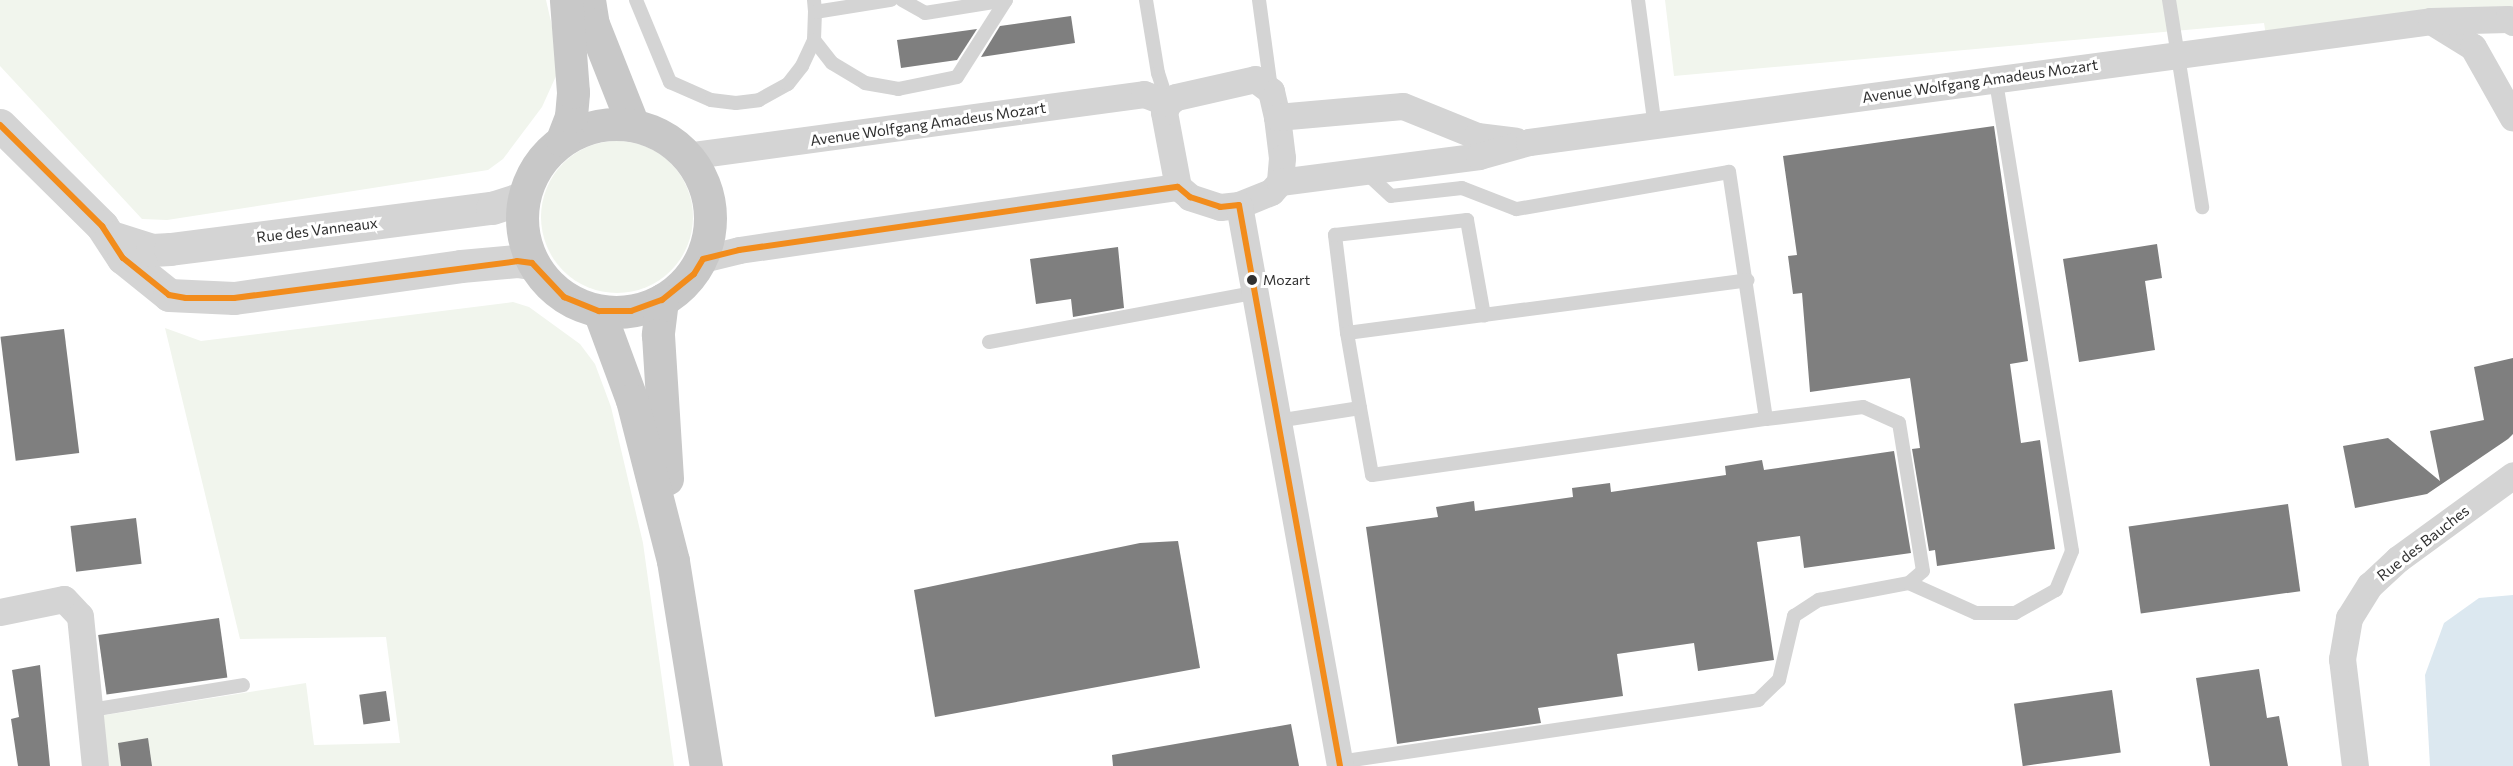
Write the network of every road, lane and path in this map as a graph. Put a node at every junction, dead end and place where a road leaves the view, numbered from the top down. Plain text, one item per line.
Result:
1 (566, 0) edge
2 (589, 0) edge
3 (636, 0) edge
4 (891, 0) edge
5 (902, 0) edge
6 (1006, 0) edge
7 (1146, 0) edge
8 (1259, 0) edge
9 (1638, 0) edge
10 (2169, 0) edge
11 (815, 6) edge
12 (2431, 21) junction
13 (2513, 22) edge
14 (814, 40) junction
15 (2177, 54) junction
16 (1995, 78) junction
17 (1271, 91) junction
18 (1168, 103) junction
19 (1277, 117) junction
20 (2513, 118) edge
21 (0, 124) edge
22 (633, 125) junction
23 (1655, 128) junction
24 (562, 140) junction
25 (1529, 142) junction
26 (686, 156) junction
27 (1365, 172) junction
28 (1280, 182) junction
29 (1178, 187) junction
30 (523, 198) junction
31 (1239, 206) junction
32 (2202, 207) dead end
33 (111, 237) junction
34 (703, 259) junction
35 (532, 263) junction
36 (1748, 280) junction
37 (1254, 293) junction
38 (662, 300) junction
39 (599, 311) junction
40 (1484, 315) junction
41 (1347, 333) junction
42 (989, 342) dead end
43 (1360, 408) junction
44 (1767, 419) junction
45 (1278, 421) junction
46 (2513, 475) edge
47 (673, 561) junction
48 (1909, 583) junction
49 (0, 612) edge
50 (243, 685) dead end
51 (91, 710) junction
52 (1339, 764) edge
53 (95, 766) edge
54 (706, 766) edge
55 (2355, 766) edge

1 - 24 main road
2 - 22 main road
3 - 14 lane
4 - 11 lane
5 - 6 lane
6 - 14 lane
7 - 18 lane
8 - 17 lane
9 - 23 lane
10 - 15 lane
11 - 14 lane
12 - 13 street
12 - 15 street, Avenue Wolfgang Amadeus Mozart
12 - 20 street
15 - 16 street, Avenue Wolfgang Amadeus Mozart
15 - 32 lane
16 - 23 street, Avenue Wolfgang Amadeus Mozart
16 - 48 lane
17 - 18 street
17 - 19 street
18 - 26 street, Avenue Wolfgang Amadeus Mozart
18 - 29 street
19 - 25 street, Avenue Wolfgang Amadeus Mozart
19 - 28 street
21 - 33 street, Rue des Vanneaux
22 - 24 main road
22 - 26 main road
23 - 25 street, Avenue Wolfgang Amadeus Mozart
24 - 30 main road
25 - 27 street, Avenue Wolfgang Amadeus Mozart
26 - 34 main road
27 - 28 street, Avenue Wolfgang Amadeus Mozart
27 - 36 lane
28 - 31 street
29 - 31 street
29 - 34 street
30 - 33 street, Rue des Vanneaux
30 - 35 main road
31 - 37 street
33 - 35 street, Rue des Vanneaux
34 - 38 main road
35 - 39 main road
36 - 40 lane
36 - 44 lane
37 - 42 lane
37 - 45 street
38 - 39 main road
38 - 47 main road
39 - 47 main road
40 - 41 lane
40 - 41 lane
41 - 43 lane
43 - 44 lane
43 - 45 lane
44 - 48 lane
45 - 52 street
46 - 55 street, Rue des Bauches
47 - 54 main road
48 - 52 lane
49 - 51 street
50 - 51 lane
51 - 53 street

